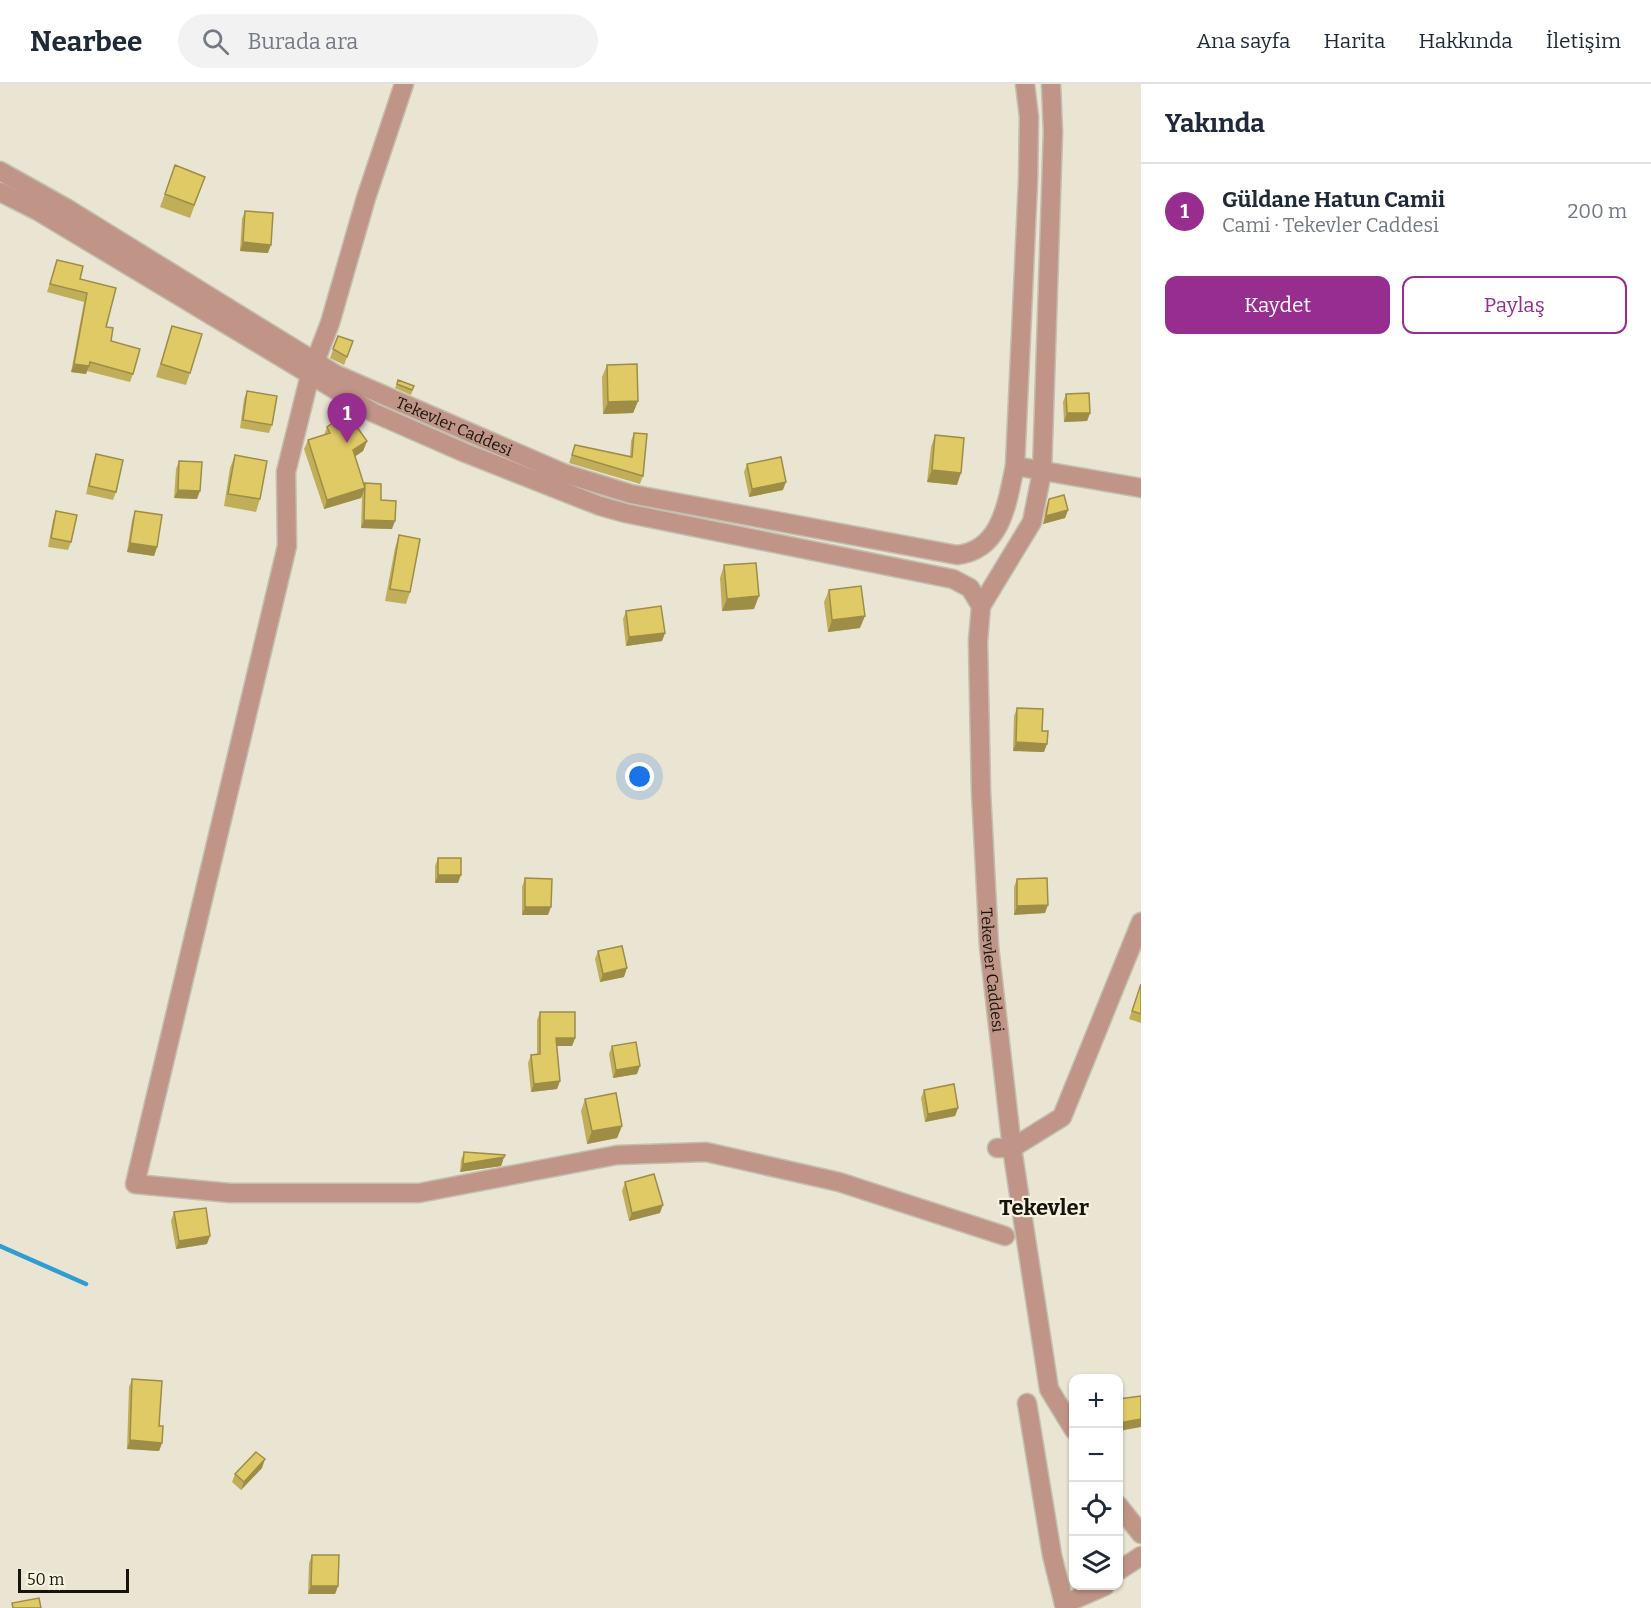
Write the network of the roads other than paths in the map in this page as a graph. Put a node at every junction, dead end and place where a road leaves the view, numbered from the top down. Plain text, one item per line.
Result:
1 (404, 84) edge
2 (1025, 84) edge
3 (1051, 84) edge
4 (0, 171) edge
5 (0, 192) edge
6 (312, 368) junction
7 (1015, 466) junction
8 (1042, 472) junction
9 (1141, 488) edge
10 (981, 606) junction
11 (1141, 922) edge
12 (1004, 1148) junction
13 (1005, 1236) dead end
14 (1027, 1404) dead end
15 (1073, 1428) edge
16 (1123, 1510) edge
17 (1141, 1534) edge
18 (1141, 1556) edge
19 (1123, 1568) edge
20 (1097, 1590) edge
21 (1064, 1606) edge

1 - 6 street
2 - 7 street
3 - 8 street, Tekevler Caddesi
4 - 6 street, Tekevler Caddesi
5 - 6 street
6 - 7 street, Tekevler Caddesi
6 - 10 street
6 - 13 street
7 - 8 street
8 - 9 street
8 - 10 street, Tekevler Caddesi
10 - 12 street, Tekevler Caddesi
11 - 12 street
12 - 15 street, Tekevler Caddesi
14 - 21 street
16 - 17 street
18 - 19 street
20 - 21 street

